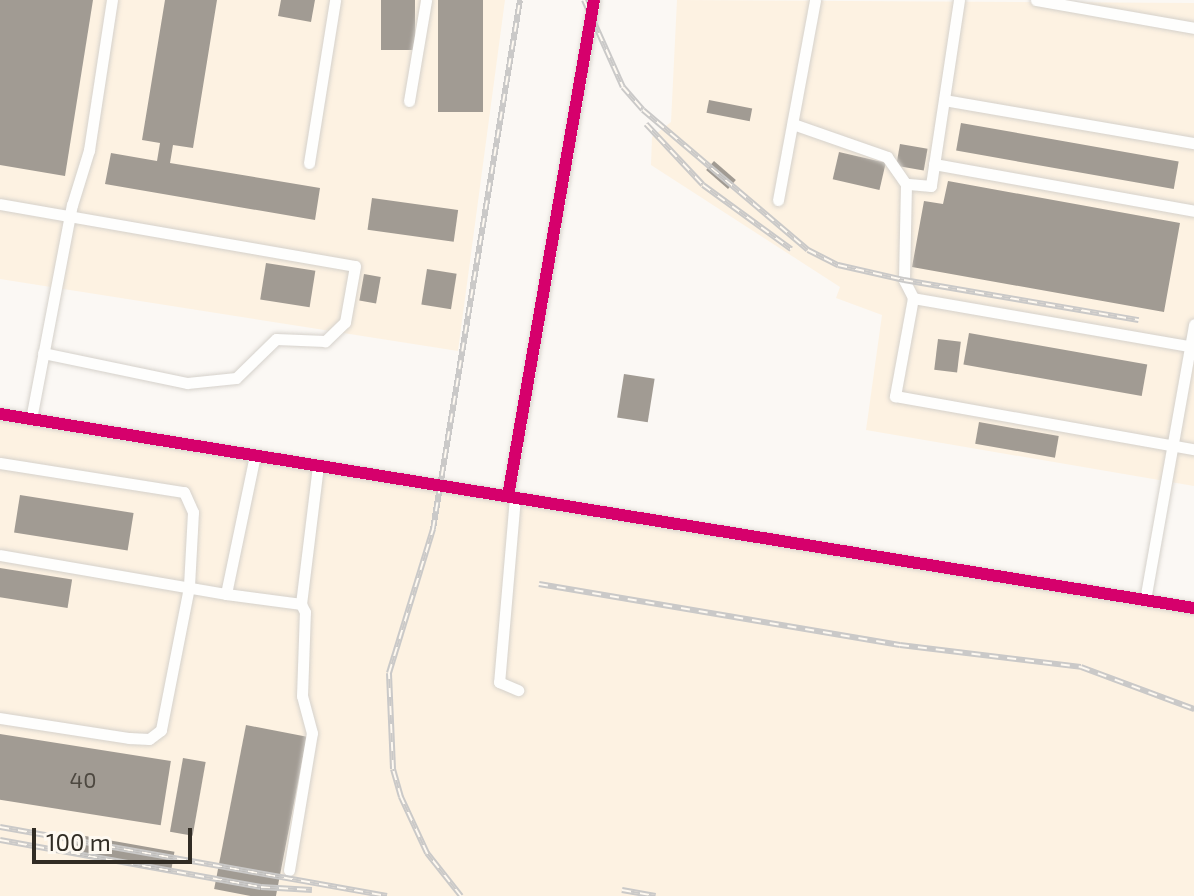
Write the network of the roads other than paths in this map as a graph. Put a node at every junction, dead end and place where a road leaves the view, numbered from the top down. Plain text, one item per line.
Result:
1 (112, 0) edge
2 (335, 0) edge
3 (426, 0) edge
4 (594, 0) edge
5 (815, 0) edge
6 (959, 0) edge
7 (1036, 0) edge
8 (1194, 28) edge
9 (944, 100) junction
10 (409, 101) dead end
11 (793, 124) junction
12 (1194, 143) edge
13 (309, 163) dead end
14 (934, 164) junction
15 (906, 184) junction
16 (778, 200) dead end
17 (0, 204) edge
18 (1194, 211) edge
19 (69, 216) junction
20 (913, 298) junction
21 (1194, 324) edge
22 (1192, 347) edge
23 (43, 353) junction
24 (0, 414) edge
25 (31, 419) junction
26 (1172, 445) junction
27 (1194, 449) edge
28 (255, 455) junction
29 (0, 463) edge
30 (318, 465) junction
31 (512, 496) junction
32 (0, 555) edge
33 (189, 587) junction
34 (226, 594) junction
35 (1145, 600) junction
36 (301, 604) junction
37 (1194, 608) edge
38 (518, 690) dead end
39 (0, 718) edge
40 (289, 870) dead end

1 - 19 street
2 - 13 street
3 - 10 street
4 - 31 street
5 - 11 street
6 - 9 street
7 - 8 street
9 - 12 street
9 - 14 street
11 - 15 street
11 - 16 street
14 - 15 street
14 - 18 street
15 - 20 street
17 - 19 street
19 - 23 street
19 - 23 street
20 - 22 street
20 - 26 street
21 - 22 street
22 - 26 street
23 - 25 street
24 - 25 street
25 - 28 street
26 - 27 street
26 - 35 street
28 - 30 street
28 - 34 street
29 - 33 street
30 - 31 street
30 - 36 street
31 - 35 street
31 - 38 street
32 - 33 street
33 - 34 street
33 - 39 street
34 - 36 street
35 - 37 street
36 - 40 street

